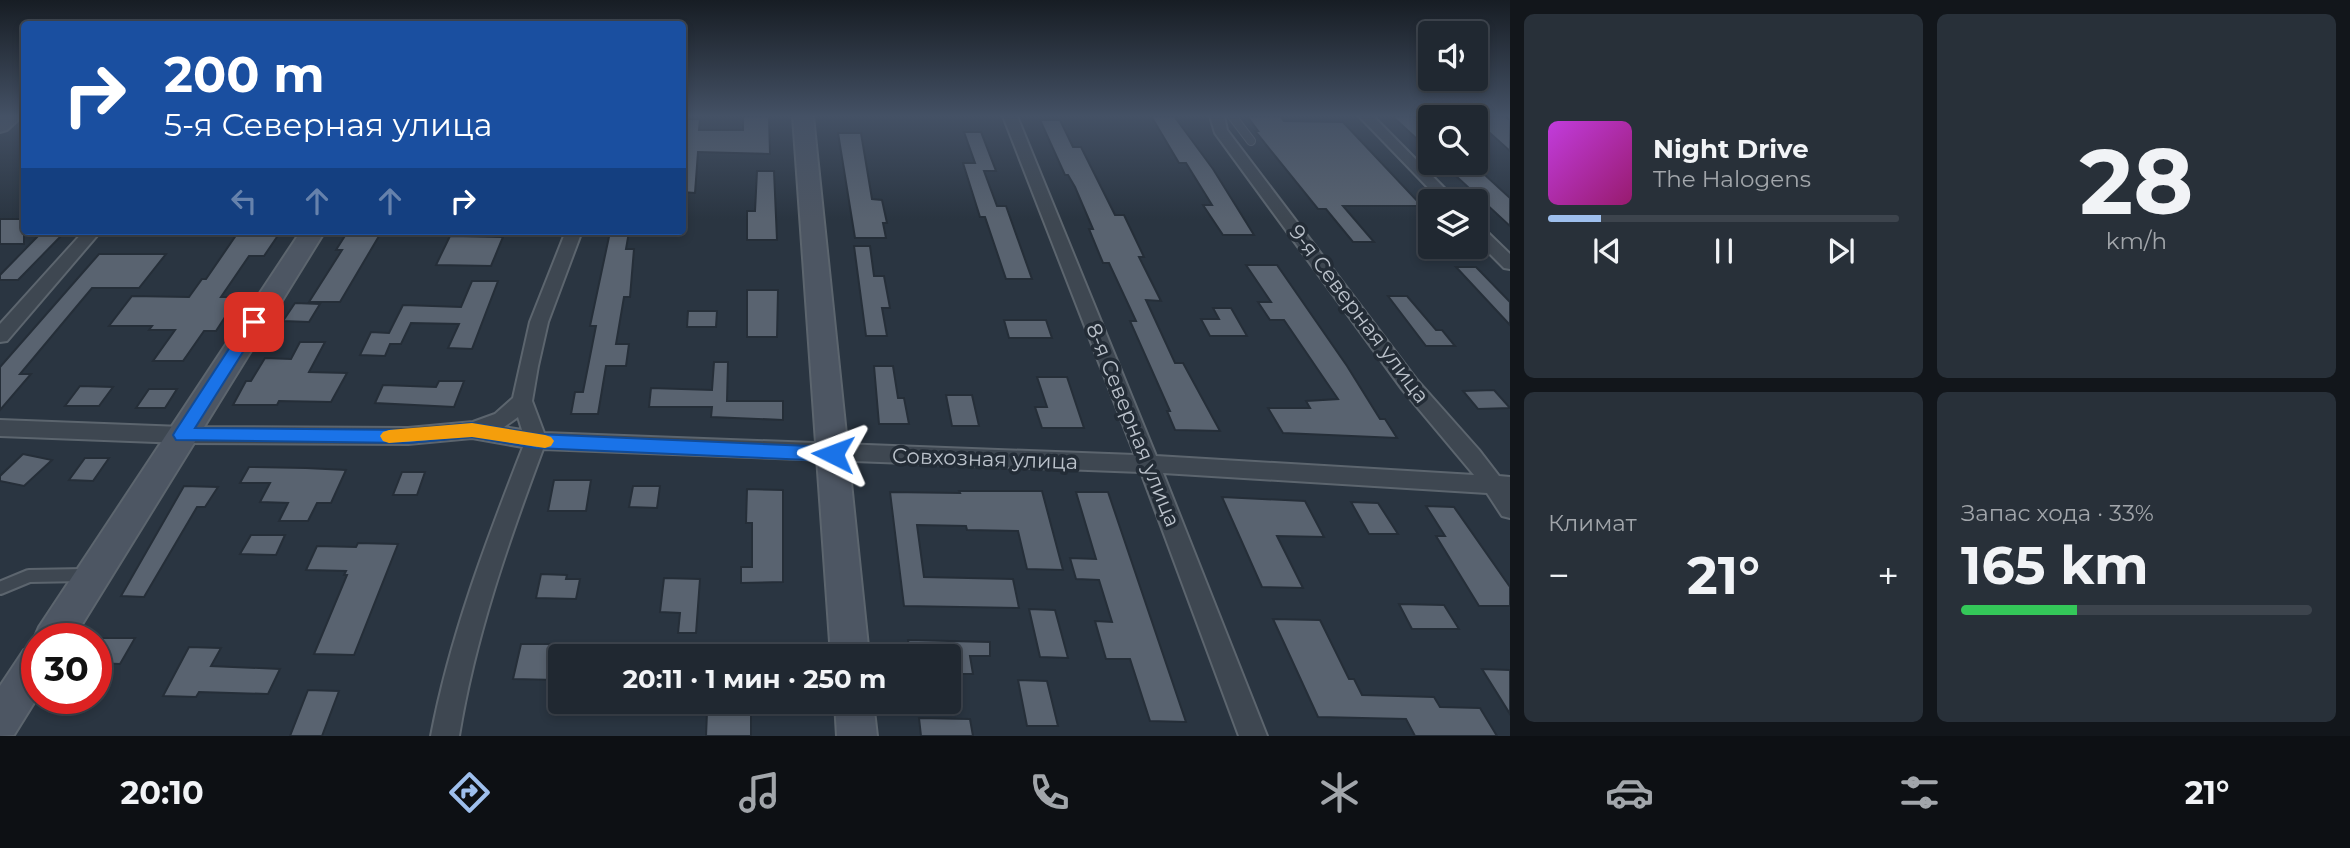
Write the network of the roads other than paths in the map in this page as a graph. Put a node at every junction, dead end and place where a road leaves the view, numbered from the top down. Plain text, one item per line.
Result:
1 (806, 150) edge
2 (1024, 150) edge
3 (1235, 150) edge
4 (1400, 150) edge
5 (1437, 189) edge
6 (89, 235) edge
7 (310, 235) edge
8 (572, 235) edge
9 (1488, 242) edge
10 (1510, 264) edge
11 (0, 336) edge
12 (523, 401) junction
13 (0, 428) edge
14 (472, 430) junction
15 (182, 435) junction
16 (536, 441) junction
17 (833, 454) junction
18 (1149, 464) junction
19 (1501, 485) edge
20 (1510, 509) edge
21 (94, 575) junction
22 (0, 589) edge
23 (62, 623) edge
24 (849, 644) edge
25 (21, 688) edge
26 (855, 714) edge
27 (0, 721) edge
28 (445, 736) edge
29 (857, 736) edge
30 (1253, 736) edge

1 - 17 main road
2 - 18 street, 8-я Северная улица
3 - 19 street, 9-я Северная улица
4 - 5 street
6 - 11 street
7 - 15 main road
8 - 12 street
9 - 10 street
12 - 14 street
12 - 16 street
13 - 15 street, Совхозная улица
14 - 15 street, Совхозная улица
14 - 16 street, Совхозная улица
15 - 21 main road
16 - 17 street, Совхозная улица
16 - 28 street
17 - 18 street, Совхозная улица
17 - 24 main road
18 - 19 street, Совхозная улица
18 - 30 street, 8-я Северная улица
19 - 20 street, 9-я Северная улица
21 - 22 lane
21 - 23 main road
25 - 27 main road
26 - 29 main road

